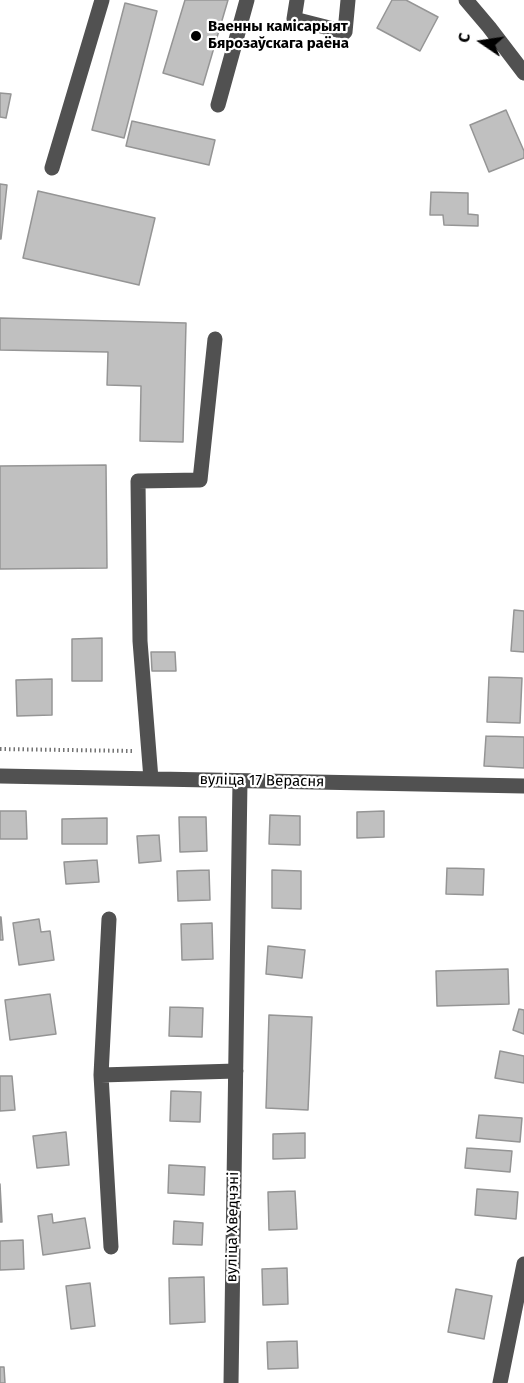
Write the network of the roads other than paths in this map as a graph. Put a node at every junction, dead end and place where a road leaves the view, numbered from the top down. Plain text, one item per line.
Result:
1 (102, 0) edge
2 (247, 0) edge
3 (297, 0) edge
4 (348, 0) edge
5 (466, 0) edge
6 (524, 72) edge
7 (218, 105) dead end
8 (52, 168) dead end
9 (215, 339) dead end
10 (0, 776) edge
11 (151, 779) junction
12 (240, 781) junction
13 (524, 786) edge
14 (109, 919) dead end
15 (236, 1071) junction
16 (100, 1075) junction
17 (111, 1247) dead end
18 (524, 1264) edge
19 (231, 1383) edge
20 (500, 1383) edge

1 - 8 street
2 - 7 street
3 - 4 street
5 - 6 street
9 - 11 street
10 - 11 street, вуліца 17 Верасня
11 - 12 street, вуліца 17 Верасня
12 - 13 street, вуліца 17 Верасня
12 - 15 street, вуліца Хведчэні
14 - 16 street
15 - 16 street
15 - 19 street, вуліца Хведчэні
16 - 17 street
18 - 20 street

